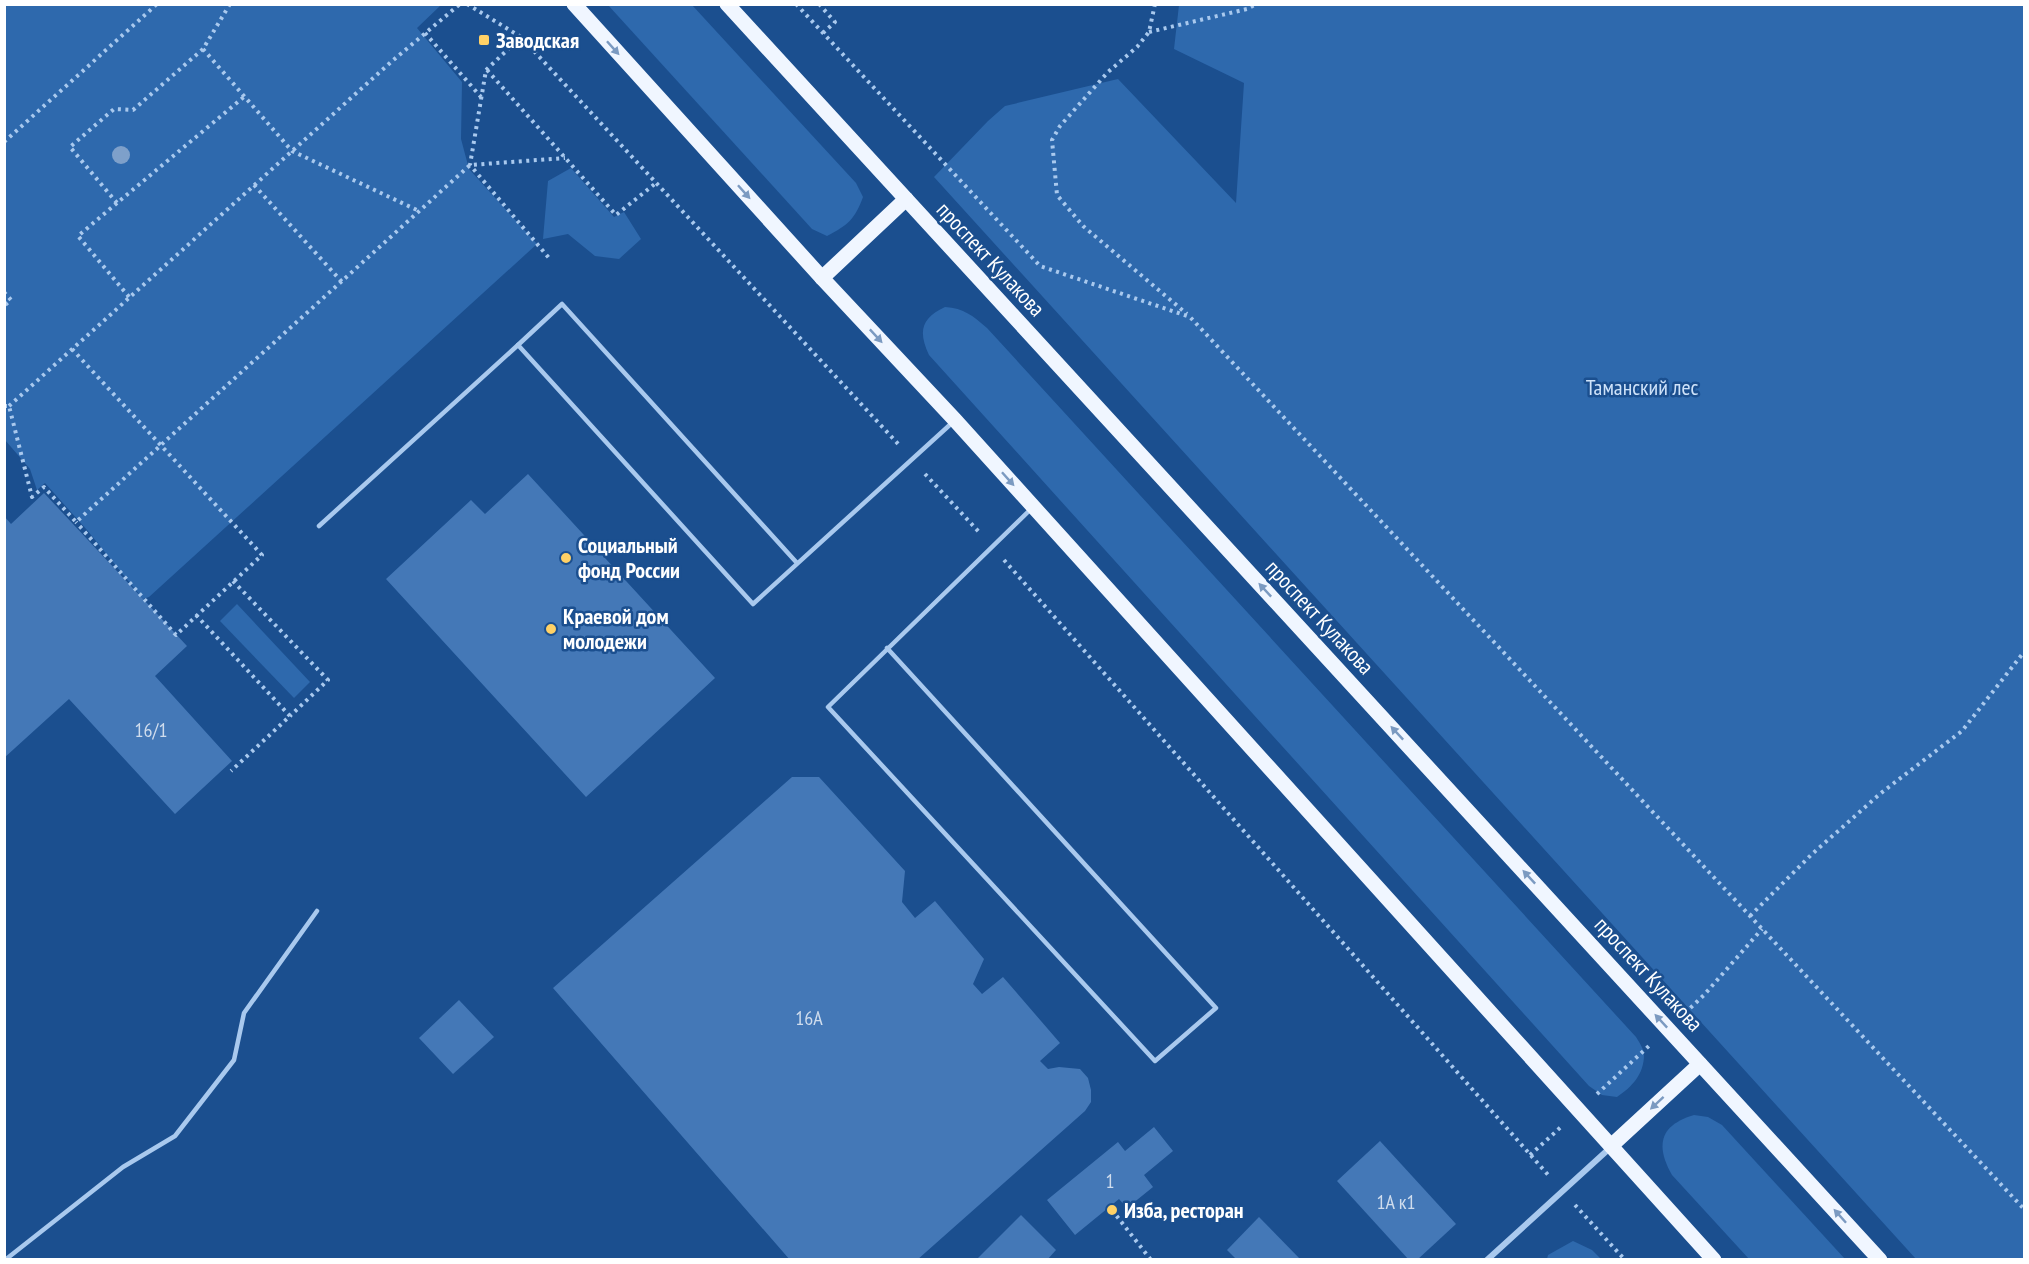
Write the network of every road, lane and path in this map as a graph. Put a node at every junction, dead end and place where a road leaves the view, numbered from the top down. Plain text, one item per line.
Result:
1 (157, 4) edge
2 (230, 4) edge
3 (460, 4) edge
4 (467, 4) edge
5 (573, 4) edge
6 (727, 4) edge
7 (796, 4) edge
8 (819, 4) edge
9 (1155, 4) edge
10 (1256, 4) edge
11 (1149, 32) junction
12 (425, 33) junction
13 (823, 33) junction
14 (521, 37) junction
15 (203, 49) junction
16 (486, 70) junction
17 (245, 96) junction
18 (482, 97) junction
19 (4, 142) edge
20 (292, 151) junction
21 (565, 158) junction
22 (470, 165) junction
23 (656, 183) junction
24 (254, 185) junction
25 (906, 199) junction
26 (117, 203) junction
27 (419, 211) junction
28 (549, 258) dead end
29 (822, 278) junction
30 (342, 282) junction
31 (4, 292) edge
32 (130, 298) junction
33 (4, 306) edge
34 (1190, 317) junction
35 (518, 345) junction
36 (72, 349) junction
37 (7, 406) edge
38 (955, 420) junction
39 (161, 446) junction
40 (911, 459) junction
41 (1033, 507) junction
42 (76, 522) junction
43 (319, 526) dead end
44 (993, 546) junction
45 (797, 563) junction
46 (233, 581) junction
47 (196, 615) junction
48 (887, 648) junction
49 (2025, 652) edge
50 (290, 716) junction
51 (231, 771) dead end
52 (317, 911) dead end
53 (1750, 916) junction
54 (1762, 929) junction
55 (1668, 1029) junction
56 (1700, 1064) junction
57 (1579, 1111) junction
58 (1611, 1146) junction
59 (1530, 1155) junction
60 (1563, 1191) junction
61 (2025, 1209) edge
62 (1112, 1210) dead end
63 (5, 1260) edge
64 (1151, 1260) edge
65 (1486, 1260) edge
66 (1625, 1260) edge
67 (1714, 1260) edge
68 (1880, 1260) edge

1 - 19 path
2 - 15 path
3 - 12 path
4 - 14 path
5 -> 29 main road
6 - 25 main road, проспект Кулакова
7 - 13 path
8 - 13 path
9 - 11 path
10 - 11 path
11 - 34 path
12 - 18 path
12 - 20 path
13 - 34 path
14 - 16 path
14 - 23 path
15 - 17 path
15 - 26 path
16 - 18 path
16 - 21 path
17 - 20 path
17 - 26 path
18 - 22 path
20 - 24 path
20 - 27 path
21 - 22 path
21 - 23 path
22 - 27 path
22 - 28 path
23 - 40 path
24 - 30 path
24 - 32 path
25 - 29 main road
55 -> 25 main road, проспект Кулакова
26 - 32 path
27 - 30 path
29 -> 38 main road
30 - 39 path
31 - 33 path
32 - 36 path
34 - 53 path
35 - 43 lane
35 - 45 lane
35 - 45 lane
36 - 37 path
36 - 39 path
37 - 42 path
38 - 40 lane
38 -> 41 main road
39 - 42 path
39 - 46 path
40 - 44 path
40 - 45 lane
41 - 44 lane
41 - 57 main road
42 - 47 path
44 - 48 lane
44 - 59 path
46 - 47 path
46 - 50 path
47 - 50 path
48 - 48 lane
49 - 53 path
50 - 51 path
52 - 63 lane
53 - 54 path
54 - 55 path
54 - 61 path
55 - 56 main road, проспект Кулакова
55 - 57 path
56 -> 58 main road
68 -> 56 main road, проспект Кулакова
57 - 58 main road
57 - 59 path
58 - 60 street
58 - 67 main road
59 - 60 path
60 - 65 street
60 - 66 path
62 - 64 path

